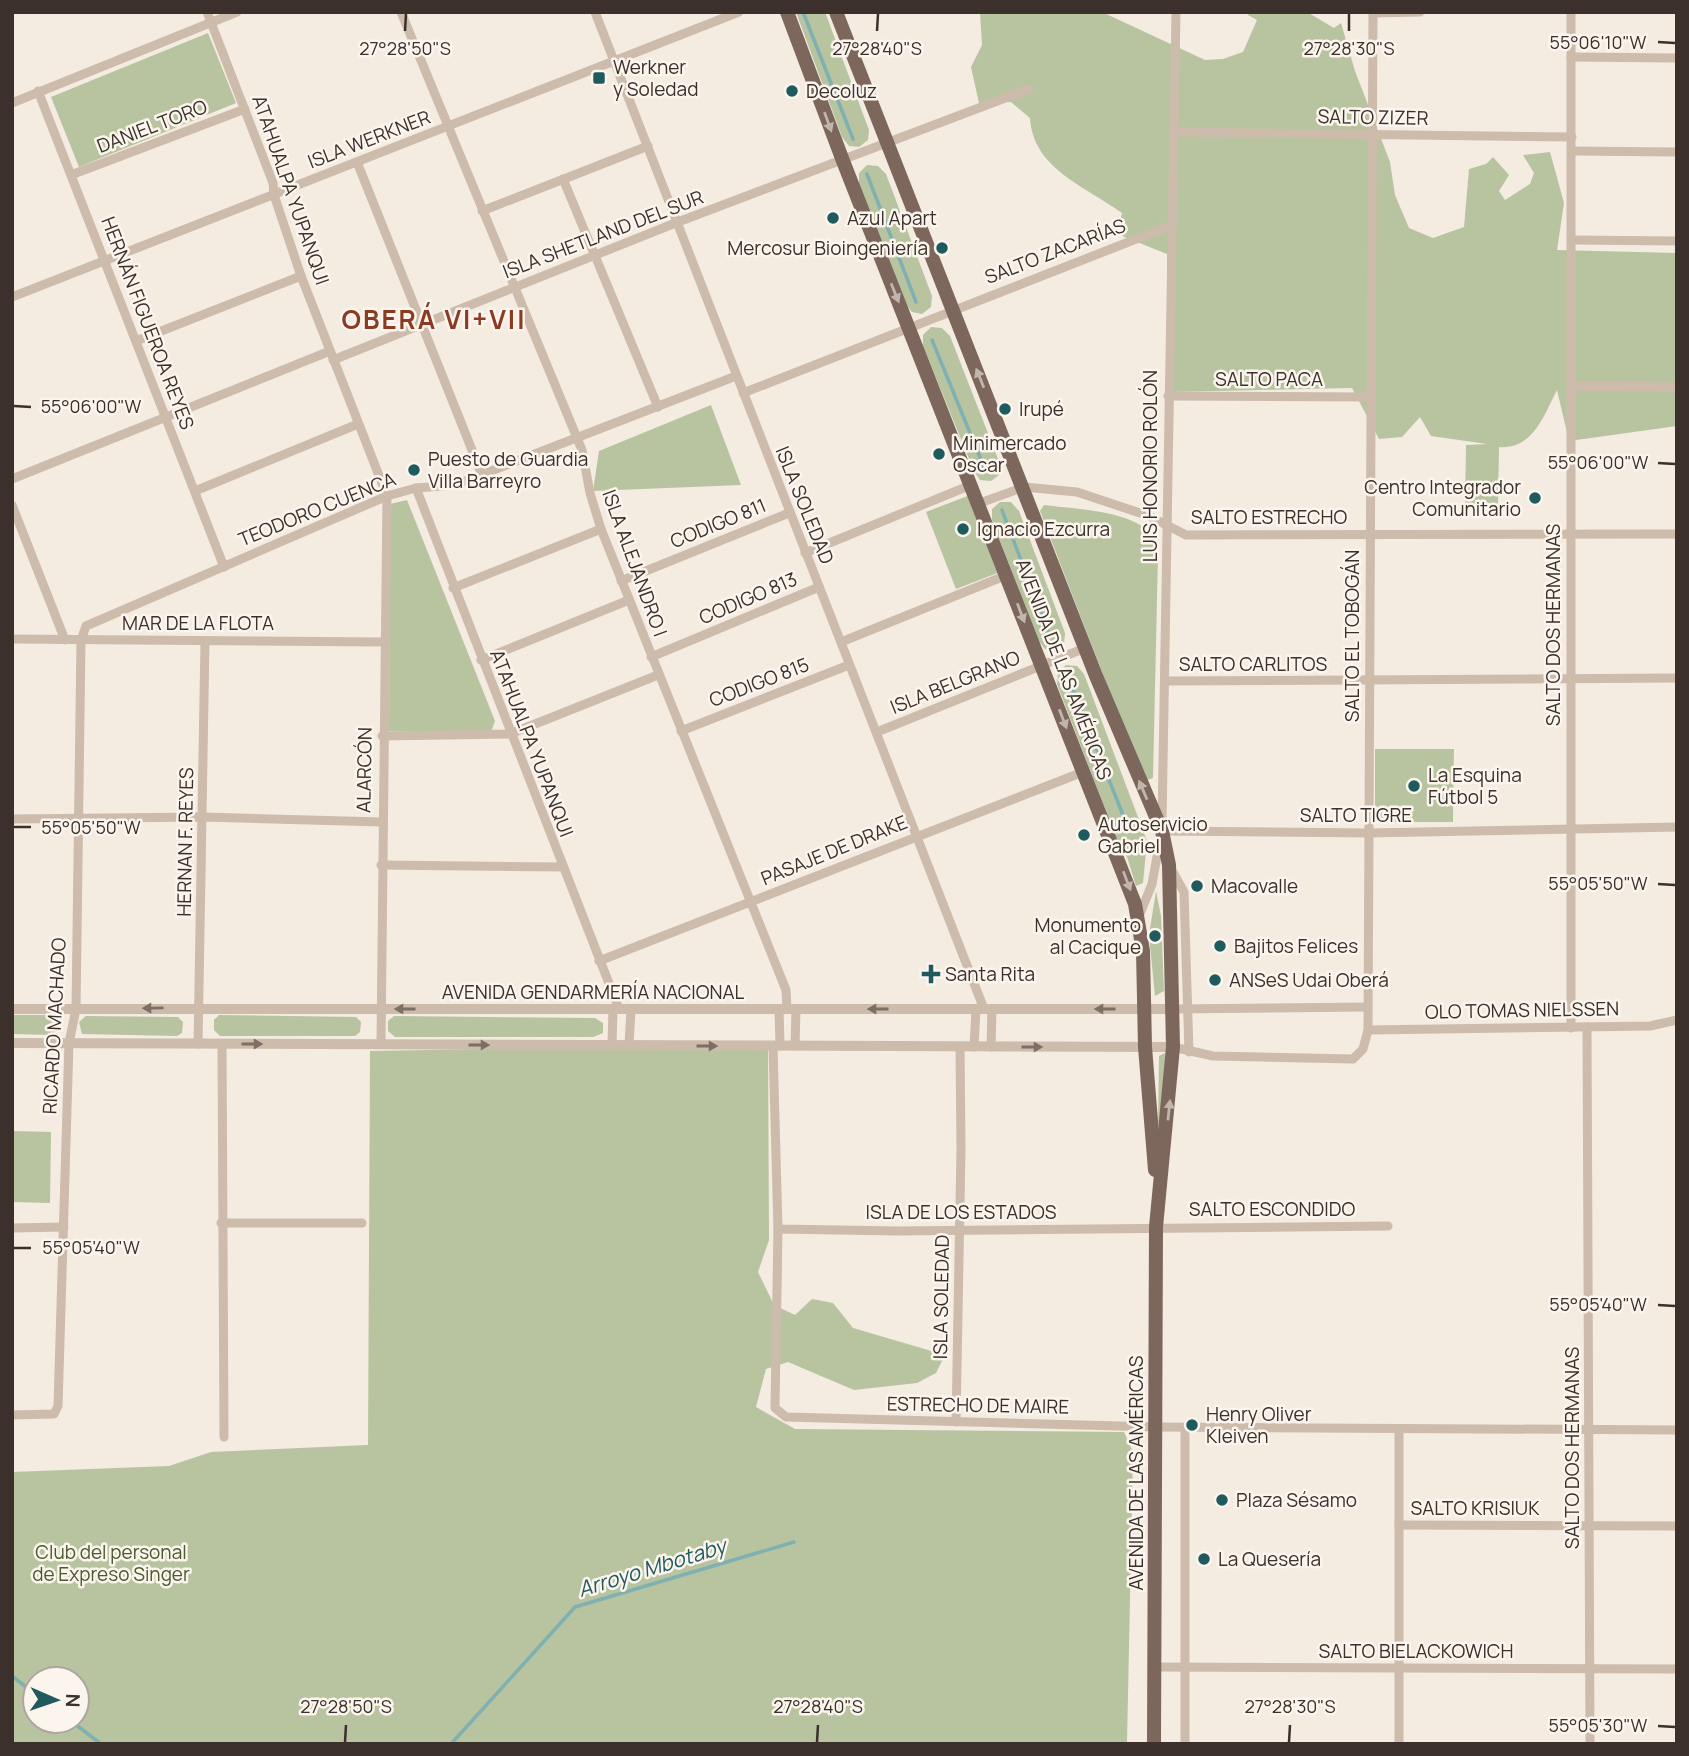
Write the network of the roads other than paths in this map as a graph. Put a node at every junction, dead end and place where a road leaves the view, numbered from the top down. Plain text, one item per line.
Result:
1 (208, 12) edge
2 (237, 12) edge
3 (401, 12) edge
4 (596, 12) edge
5 (739, 12) edge
6 (788, 12) edge
7 (836, 12) edge
8 (1176, 12) edge
9 (1420, 12) edge
10 (1572, 12) edge
11 (1373, 13) edge
12 (212, 23) junction
13 (1571, 57) junction
14 (1677, 58) edge
15 (615, 62) junction
16 (1029, 89) dead end
17 (38, 91) junction
18 (12, 103) edge
19 (245, 108) junction
20 (447, 127) junction
21 (1174, 132) junction
22 (1372, 134) junction
23 (1572, 137) junction
24 (887, 144) junction
25 (648, 146) junction
26 (1572, 151) junction
27 (1677, 152) edge
28 (843, 161) junction
29 (357, 162) junction
30 (71, 175) junction
31 (563, 179) junction
32 (274, 195) junction
33 (482, 211) junction
34 (678, 222) junction
35 (1172, 225) junction
36 (1572, 240) junction
37 (1677, 241) edge
38 (594, 255) junction
39 (104, 260) junction
40 (301, 276) junction
41 (515, 287) junction
42 (12, 298) edge
43 (951, 309) junction
44 (420, 325) junction
45 (909, 327) junction
46 (136, 341) junction
47 (332, 355) junction
48 (736, 376) junction
49 (1571, 386) junction
50 (1677, 387) edge
51 (743, 393) junction
52 (1168, 396) junction
53 (1371, 397) junction
54 (658, 407) junction
55 (165, 416) junction
56 (358, 424) junction
57 (576, 438) junction
58 (482, 475) junction
59 (12, 480) edge
60 (971, 485) junction
61 (1024, 487) junction
62 (416, 488) junction
63 (195, 491) junction
64 (387, 496) junction
65 (979, 503) junction
66 (12, 505) edge
67 (789, 513) junction
68 (1167, 526) junction
69 (601, 529) junction
70 (1370, 534) junction
71 (1571, 534) junction
72 (1677, 534) edge
73 (805, 553) junction
74 (224, 567) junction
75 (1007, 575) junction
76 (621, 581) junction
77 (820, 587) junction
78 (453, 588) junction
79 (629, 600) junction
80 (12, 639) edge
81 (65, 640) junction
82 (81, 640) junction
83 (205, 641) junction
84 (383, 642) junction
85 (841, 642) junction
86 (1085, 648) junction
87 (651, 657) junction
88 (481, 660) junction
89 (849, 665) junction
90 (1042, 665) junction
91 (658, 676) junction
92 (1570, 677) junction
93 (1677, 678) edge
94 (1166, 681) junction
95 (1369, 681) junction
96 (681, 731) junction
97 (877, 733) junction
98 (510, 734) junction
99 (382, 736) junction
100 (1083, 772) junction
101 (204, 817) junction
102 (12, 819) edge
103 (79, 820) junction
104 (382, 821) junction
105 (1677, 827) edge
106 (1570, 829) junction
107 (1162, 831) junction
108 (1369, 833) junction
109 (917, 836) junction
110 (1158, 851) junction
111 (381, 865) junction
112 (1169, 865) junction
113 (562, 867) junction
114 (750, 903) junction
115 (1139, 916) junction
116 (599, 961) junction
117 (1188, 1007) junction
118 (1367, 1007) junction
119 (199, 1008) junction
120 (12, 1009) edge
121 (76, 1009) junction
122 (380, 1009) junction
123 (621, 1009) junction
124 (787, 1009) junction
125 (984, 1009) junction
126 (1146, 1009) junction
127 (1173, 1009) junction
128 (1677, 1020) edge
129 (1587, 1027) junction
130 (1571, 1028) junction
131 (1367, 1030) junction
132 (12, 1043) edge
133 (69, 1043) junction
134 (198, 1044) junction
135 (222, 1044) junction
136 (381, 1044) junction
137 (612, 1045) junction
138 (629, 1045) junction
139 (776, 1046) junction
140 (795, 1046) junction
141 (960, 1046) junction
142 (975, 1047) junction
143 (991, 1047) junction
144 (1145, 1047) junction
145 (1173, 1047) junction
146 (1189, 1052) junction
147 (1157, 1202) junction
148 (221, 1223) junction
149 (362, 1223) dead end
150 (1388, 1226) dead end
151 (64, 1227) junction
152 (1156, 1227) junction
153 (12, 1228) edge
154 (778, 1229) junction
155 (959, 1231) junction
156 (12, 1415) edge
157 (956, 1422) junction
158 (1157, 1427) junction
159 (1185, 1427) junction
160 (1399, 1429) junction
161 (1591, 1429) junction
162 (1677, 1430) edge
163 (224, 1437) dead end
164 (1399, 1525) junction
165 (1590, 1526) junction
166 (1677, 1526) edge
167 (1154, 1667) junction
168 (1185, 1667) junction
169 (1399, 1668) junction
170 (1590, 1669) junction
171 (1677, 1669) edge
172 (1154, 1744) edge
173 (1185, 1744) edge
174 (1399, 1744) edge
175 (1590, 1744) edge

1 - 12 street, ATAHUALPA YUPANQUI
2 - 12 street
3 - 20 street, ISLA ALEJANDRO I
4 - 15 street, ISLA SOLEDAD
5 - 15 street, ISLA WERKNER
6 -> 28 main road, AVENIDA DE LAS AMÉRICAS
7 - 24 main road, AVENIDA DE LAS AMÉRICAS
8 - 21 street, LUIS HONORIO ROLÓN
9 - 11 street
10 - 13 street, SALTO DOS HERMANAS
11 - 22 street, SALTO EL TOBOGÁN
12 - 17 street
12 - 19 street, ATAHUALPA YUPANQUI
13 - 14 street
13 - 23 street, SALTO DOS HERMANAS
15 - 20 street, ISLA WERKNER
15 - 25 street, ISLA SOLEDAD
16 - 24 street, ISLA SHETLAND DEL SUR
17 - 18 street
17 - 30 street, HERNÁN FIGUEROA REYES
19 - 30 street, DANIEL TORO
19 - 32 street, ATAHUALPA YUPANQUI
20 - 29 street, ISLA WERKNER
20 - 33 street, ISLA ALEJANDRO I
21 - 22 street, SALTO ZIZER
21 - 35 street, LUIS HONORIO ROLÓN
22 - 23 street, SALTO ZIZER
22 - 53 street, SALTO EL TOBOGÁN
23 - 26 street, SALTO DOS HERMANAS
24 - 28 street, ISLA SHETLAND DEL SUR
24 - 43 main road, AVENIDA DE LAS AMÉRICAS
25 - 31 street
25 - 34 street, ISLA SOLEDAD
26 - 27 street
26 - 36 street, SALTO DOS HERMANAS
28 - 34 street, ISLA SHETLAND DEL SUR
28 -> 45 main road, AVENIDA DE LAS AMÉRICAS
29 - 32 street, ISLA WERKNER
29 - 44 street
30 - 39 street, HERNÁN FIGUEROA REYES
31 - 33 street
31 - 38 street
32 - 39 street, ISLA WERKNER
32 - 40 street, ATAHUALPA YUPANQUI
33 - 41 street, ISLA ALEJANDRO I
34 - 38 street, ISLA SHETLAND DEL SUR
34 - 48 street, ISLA SOLEDAD
35 - 43 street, SALTO ZACARÍAS
35 - 52 street, LUIS HONORIO ROLÓN
36 - 37 street
36 - 49 street, SALTO DOS HERMANAS
38 - 41 street, ISLA SHETLAND DEL SUR
38 - 54 street
39 - 42 street, ISLA WERKNER
39 - 46 street, HERNÁN FIGUEROA REYES
40 - 46 street
40 - 47 street, ATAHUALPA YUPANQUI
41 - 44 street, ISLA SHETLAND DEL SUR
41 - 57 street, ISLA ALEJANDRO I
43 - 45 street, SALTO ZACARÍAS
61 -> 43 main road, AVENIDA DE LAS AMÉRICAS
44 - 47 street, ISLA SHETLAND DEL SUR
44 - 58 street
45 - 51 street
45 - 60 main road, AVENIDA DE LAS AMÉRICAS
46 - 55 street, HERNÁN FIGUEROA REYES
47 - 55 street, ISLA SHETLAND DEL SUR
47 - 56 street, ATAHUALPA YUPANQUI
48 - 51 street, ISLA SOLEDAD
48 - 54 street, TEODORO CUENCA
49 - 50 street
49 - 71 street, SALTO DOS HERMANAS
51 - 67 street, ISLA SOLEDAD
52 - 53 street, SALTO PACA
52 - 68 street, LUIS HONORIO ROLÓN
53 - 70 street, SALTO EL TOBOGÁN
54 - 57 street, TEODORO CUENCA
55 - 59 street, ISLA SHETLAND DEL SUR
55 - 63 street, HERNÁN FIGUEROA REYES
56 - 63 street
56 - 64 street, ATAHUALPA YUPANQUI
57 - 58 street, TEODORO CUENCA
57 - 69 street, ISLA ALEJANDRO I
58 - 62 street, TEODORO CUENCA
60 - 65 main road, AVENIDA DE LAS AMÉRICAS
60 - 73 street, CODIGO 813
61 - 65 street, SALTO ESTRECHO
61 - 68 street, SALTO ESTRECHO
61 - 86 main road, AVENIDA DE LAS AMÉRICAS
62 - 64 street, TEODORO CUENCA
62 - 78 street, ATAHUALPA YUPANQUI
63 - 74 street, HERNÁN FIGUEROA REYES
64 - 74 street, TEODORO CUENCA
64 - 84 street, ALARCÓN
65 - 75 main road, AVENIDA DE LAS AMÉRICAS
66 - 81 street
67 - 73 street, ISLA SOLEDAD
67 - 76 street, CODIGO 811
68 - 70 street, SALTO ESTRECHO
68 - 94 street, LUIS HONORIO ROLÓN
69 - 76 street, ISLA ALEJANDRO I
69 - 78 street
70 - 71 street, SALTO ESTRECHO
70 - 95 street, SALTO EL TOBOGÁN
71 - 72 street, SALTO ESTRECHO
71 - 92 street, SALTO DOS HERMANAS
73 - 77 street, ISLA SOLEDAD
74 - 82 street, TEODORO CUENCA
75 - 85 street
75 -> 90 main road, AVENIDA DE LAS AMÉRICAS
76 - 79 street, ISLA ALEJANDRO I
77 - 85 street, ISLA SOLEDAD
77 - 87 street, CODIGO 813
78 - 88 street, ATAHUALPA YUPANQUI
79 - 87 street, ISLA ALEJANDRO I
79 - 88 street
80 - 81 street, MAR DE LA FLOTA
81 - 82 street, MAR DE LA FLOTA
82 - 83 street, MAR DE LA FLOTA
82 - 103 street, RICARDO MACHADO
83 - 84 street, MAR DE LA FLOTA
83 - 101 street, HERNAN F. REYES
84 - 99 street, ALARCÓN
85 - 89 street, ISLA SOLEDAD
86 - 90 street, ISLA BELGRANO
107 -> 86 main road, AVENIDA DE LAS AMÉRICAS
87 - 91 street, ISLA ALEJANDRO I
88 - 98 street, ATAHUALPA YUPANQUI
89 - 96 street, CODIGO 815
89 - 97 street, ISLA SOLEDAD
90 - 97 street, ISLA BELGRANO
90 -> 100 main road, AVENIDA DE LAS AMÉRICAS
91 - 96 street, ISLA ALEJANDRO I
91 - 98 street
92 - 93 street, SALTO CARLITOS
92 - 95 street, SALTO CARLITOS
92 - 106 street, SALTO DOS HERMANAS
94 - 95 street, SALTO CARLITOS
94 - 107 street, LUIS HONORIO ROLÓN
95 - 108 street, SALTO EL TOBOGÁN
96 - 114 street, ISLA ALEJANDRO I
97 - 109 street, ISLA SOLEDAD
98 - 99 street
98 - 113 street, ATAHUALPA YUPANQUI
99 - 104 street, ALARCÓN
100 - 109 street, PASAJE DE DRAKE
100 -> 115 main road, AVENIDA DE LAS AMÉRICAS
101 - 103 street
101 - 104 street
101 - 119 street, HERNAN F. REYES
102 - 103 street
103 - 121 street, RICARDO MACHADO
104 - 111 street, ALARCÓN
105 - 106 street, SALTO TIGRE
106 - 108 street, SALTO TIGRE
106 - 130 street, SALTO DOS HERMANAS
107 - 108 street, SALTO TIGRE
107 - 110 street, LUIS HONORIO ROLÓN
107 - 112 main road, AVENIDA DE LAS AMÉRICAS
108 - 118 street, SALTO EL TOBOGÁN
109 - 114 street, PASAJE DE DRAKE
109 - 125 street, ISLA SOLEDAD
110 - 112 street
110 - 115 street, LUIS HONORIO ROLÓN
111 - 113 street
111 - 122 street, ALARCÓN
112 - 117 street
112 - 127 main road, AVENIDA DE LAS AMÉRICAS
113 - 116 street, ATAHUALPA YUPANQUI
114 - 116 street, PASAJE DE DRAKE
114 - 124 street, ISLA ALEJANDRO I
115 - 126 main road, AVENIDA DE LAS AMÉRICAS
116 - 123 street, ATAHUALPA YUPANQUI
117 - 118 street
117 - 127 street
117 - 146 street
118 - 131 street, SALTO EL TOBOGÁN
119 -> 121 street, AVENIDA GENDARMERÍA NACIONAL
119 - 122 street, AVENIDA GENDARMERÍA NACIONAL
119 - 134 street, HERNAN F. REYES
120 - 121 street, AVENIDA GENDARMERÍA NACIONAL
121 - 133 street, RICARDO MACHADO
123 -> 122 street, AVENIDA GENDARMERÍA NACIONAL
122 - 136 street, ALARCÓN
123 - 124 street, AVENIDA GENDARMERÍA NACIONAL
123 - 137 street
123 - 138 street
125 -> 124 street, AVENIDA GENDARMERÍA NACIONAL
124 - 139 street
124 - 140 street
126 -> 125 street, AVENIDA GENDARMERÍA NACIONAL
125 - 142 street
125 - 143 street
126 - 127 street, AVENIDA GENDARMERÍA NACIONAL
126 - 144 main road, AVENIDA DE LAS AMÉRICAS
127 - 145 main road, AVENIDA DE LAS AMÉRICAS
128 - 129 street, OLO TOMAS NIELSSEN
129 - 130 street, OLO TOMAS NIELSSEN
129 - 161 street, SALTO DOS HERMANAS
130 - 131 street, OLO TOMAS NIELSSEN
131 - 146 street, SALTO EL TOBOGÁN
132 - 133 street
133 - 134 street
133 - 151 street, RICARDO MACHADO
134 - 135 street
135 -> 136 street
135 - 148 street
136 -> 137 street
137 - 138 street
138 -> 139 street
139 - 140 street
139 - 154 street
140 - 141 street
141 - 142 street
141 - 155 street, ISLA SOLEDAD
142 - 143 street
143 -> 144 street
144 - 145 street
144 - 147 main road, AVENIDA DE LAS AMÉRICAS
145 - 146 street
147 -> 145 main road, AVENIDA DE LAS AMÉRICAS
147 - 152 main road, AVENIDA DE LAS AMÉRICAS
148 - 149 street
148 - 163 street
150 - 152 street, SALTO ESCONDIDO
151 - 153 street
151 - 156 street, RICARDO MACHADO
152 - 155 street, ISLA DE LOS ESTADOS
152 - 158 main road, AVENIDA DE LAS AMÉRICAS
154 - 155 street, ISLA DE LOS ESTADOS
154 - 157 street, ESTRECHO DE MAIRE
155 - 157 street, ISLA SOLEDAD
157 - 158 street, ESTRECHO DE MAIRE
158 - 159 street
158 - 167 main road, AVENIDA DE LAS AMÉRICAS
159 - 160 street
159 - 168 street
160 - 161 street
160 - 164 street
161 - 162 street
161 - 165 street, SALTO DOS HERMANAS
164 - 165 street, SALTO KRISIUK
164 - 169 street
165 - 166 street, SALTO KRISIUK
165 - 170 street, SALTO DOS HERMANAS
167 - 168 street, SALTO BIELACKOWICH
167 - 172 main road, AVENIDA DE LAS AMÉRICAS
168 - 169 street, SALTO BIELACKOWICH
168 - 173 street
169 - 170 street, SALTO BIELACKOWICH
169 - 174 street
170 - 171 street, SALTO BIELACKOWICH
170 - 175 street, SALTO DOS HERMANAS

